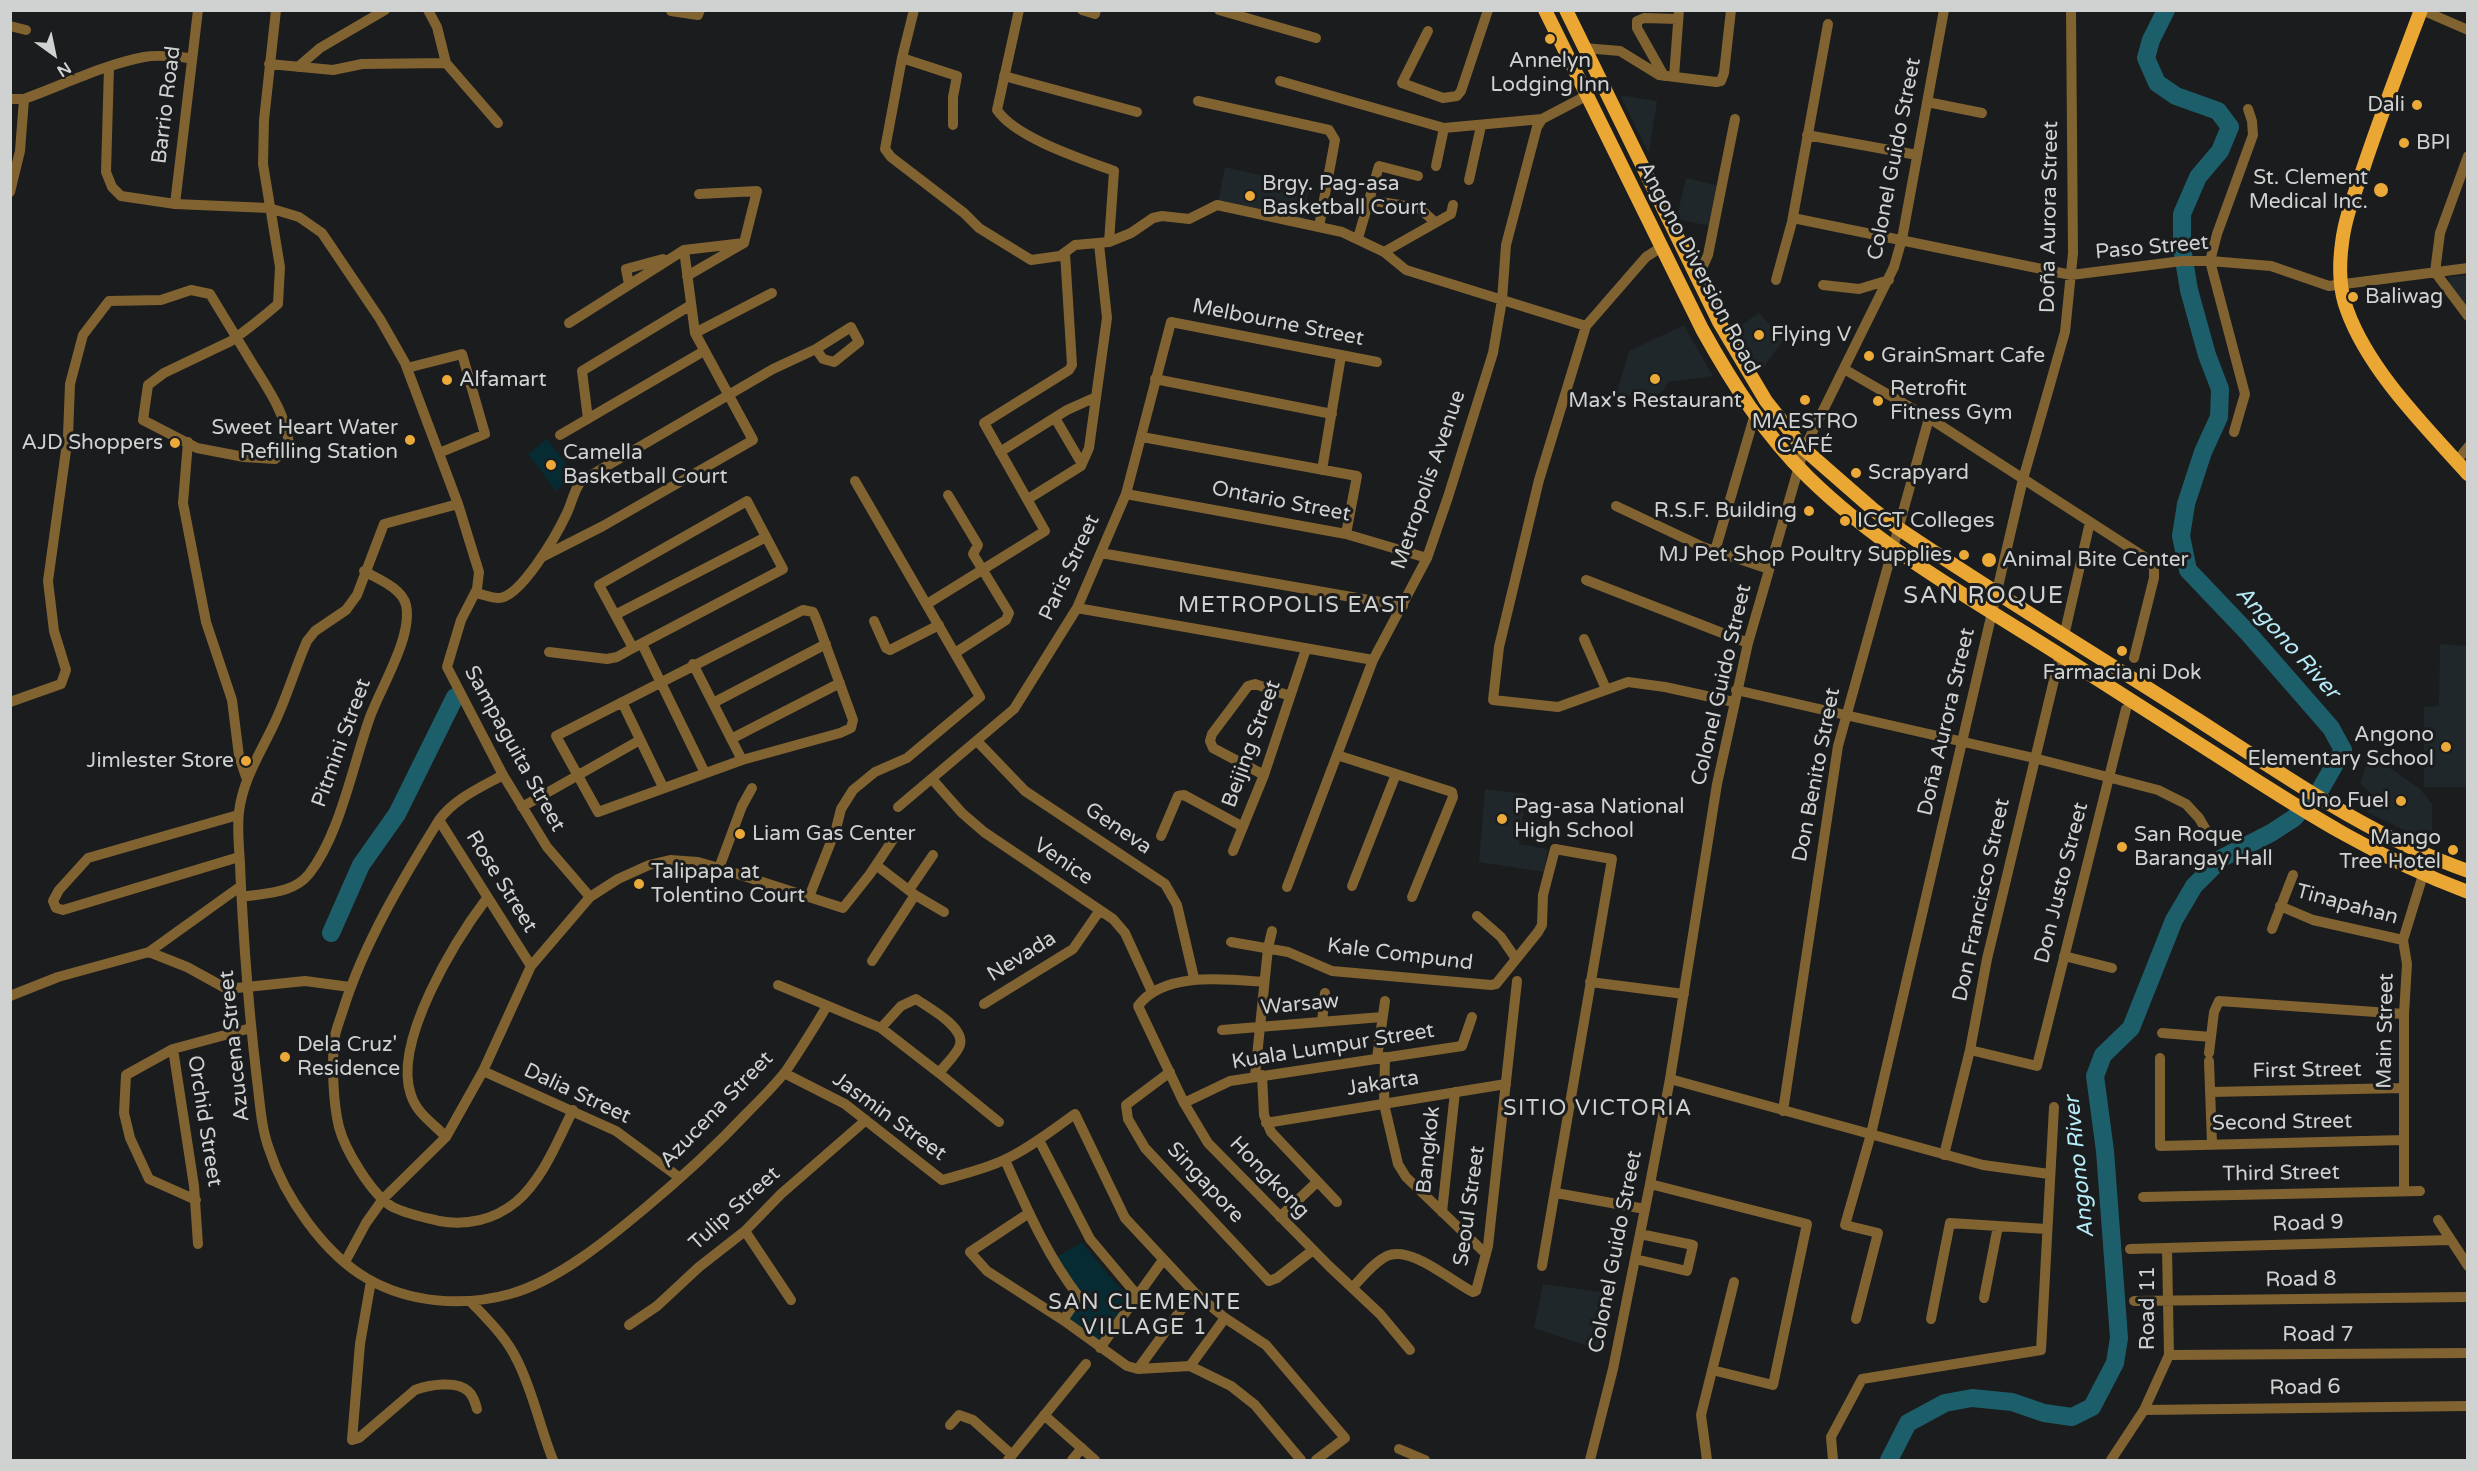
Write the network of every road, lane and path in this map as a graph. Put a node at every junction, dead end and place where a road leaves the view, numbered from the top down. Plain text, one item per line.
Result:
1 (198, 10) edge
2 (276, 10) edge
3 (385, 10) edge
4 (428, 10) edge
5 (700, 10) edge
6 (914, 10) edge
7 (1019, 10) edge
8 (1082, 10) edge
9 (1096, 10) edge
10 (1220, 10) edge
11 (1488, 10) edge
12 (1545, 10) edge
13 (1566, 10) edge
14 (1731, 10) edge
15 (1944, 10) edge
16 (2071, 10) edge
17 (2422, 10) edge
18 (671, 11) edge
19 (1679, 15) edge
20 (1828, 24) dead end
21 (10, 26) edge
22 (26, 30) dead end
23 (2468, 30) edge
24 (1428, 31) dead end
25 (1316, 38) dead end
26 (1584, 48) junction
27 (191, 58) junction
28 (902, 58) junction
29 (446, 63) junction
30 (269, 64) junction
31 (109, 67) junction
32 (298, 67) junction
33 (1004, 76) junction
34 (1669, 77) junction
35 (1280, 81) dead end
36 (1586, 96) junction
37 (10, 99) edge
38 (24, 99) junction
39 (1198, 101) dead end
40 (1927, 102) junction
41 (2248, 109) dead end
42 (1137, 112) dead end
43 (1982, 113) dead end
44 (1542, 119) junction
45 (1735, 119) dead end
46 (498, 123) dead end
47 (953, 125) dead end
48 (1481, 126) junction
49 (1444, 128) junction
50 (1807, 135) junction
51 (1917, 155) junction
52 (2468, 156) edge
53 (1436, 166) dead end
54 (1644, 171) junction
55 (1418, 176) dead end
56 (1469, 180) dead end
57 (1627, 180) junction
58 (12, 187) edge
59 (699, 194) dead end
60 (1368, 200) junction
61 (175, 204) junction
62 (1453, 205) dead end
63 (269, 208) junction
64 (1792, 218) junction
65 (1435, 222) junction
66 (1319, 227) junction
67 (1358, 238) junction
68 (1902, 239) junction
69 (744, 243) junction
70 (1104, 243) junction
71 (1660, 248) junction
72 (684, 250) junction
73 (1384, 252) junction
74 (1065, 253) junction
75 (2207, 261) junction
76 (2468, 268) edge
77 (2435, 272) junction
78 (2072, 275) junction
79 (687, 276) junction
80 (1697, 279) junction
81 (1776, 280) dead end
82 (1889, 280) junction
83 (1823, 285) dead end
84 (2340, 285) junction
85 (772, 293) dead end
86 (1502, 300) junction
87 (691, 306) junction
88 (2468, 316) edge
89 (1172, 322) joint
90 (569, 323) dead end
91 (1586, 326) junction
92 (695, 333) junction
93 (236, 337) junction
94 (816, 349) dead end
95 (704, 351) junction
96 (1341, 356) junction
97 (1377, 362) dead end
98 (407, 368) junction
99 (1844, 369) junction
100 (1155, 380) junction
101 (729, 395) junction
102 (1096, 397) junction
103 (1332, 414) junction
104 (1755, 414) junction
105 (1055, 418) junction
106 (1929, 418) junction
107 (588, 419) junction
108 (2234, 432) dead end
109 (560, 435) dead end
110 (1142, 437) junction
111 (188, 442) junction
112 (2468, 447) edge
113 (1804, 449) junction
114 (1000, 452) junction
115 (439, 453) junction
116 (2456, 462) junction
117 (1082, 464) junction
118 (1798, 468) junction
119 (1322, 470) junction
120 (2468, 474) edge
121 (2024, 479) junction
122 (855, 481) dead end
123 (1126, 494) junction
124 (948, 495) dead end
125 (1028, 499) junction
126 (458, 504) junction
127 (1616, 506) dead end
128 (2090, 522) junction
129 (1898, 528) junction
130 (1346, 534) junction
131 (766, 537) junction
132 (1893, 548) junction
133 (1715, 551) junction
134 (1101, 553) junction
135 (1427, 558) junction
136 (538, 559) junction
137 (1770, 569) junction
138 (984, 570) junction
139 (364, 571) junction
140 (1586, 580) dead end
141 (475, 593) junction
142 (1998, 594) junction
143 (927, 604) junction
144 (1403, 606) junction
145 (1077, 608) junction
146 (1993, 612) junction
147 (615, 615) junction
148 (873, 621) dead end
149 (939, 625) junction
150 (2064, 636) junction
151 (1584, 639) dead end
152 (1748, 643) junction
153 (826, 644) junction
154 (637, 646) junction
155 (1306, 649) junction
156 (549, 652) dead end
157 (955, 653) junction
158 (2060, 655) junction
159 (2134, 658) dead end
160 (1373, 660) junction
161 (693, 664) junction
162 (659, 682) junction
163 (840, 682) junction
164 (1606, 689) junction
165 (1736, 690) junction
166 (1290, 696) junction
167 (10, 702) edge
168 (621, 702) junction
169 (1734, 702) junction
170 (713, 703) junction
171 (2126, 709) dead end
172 (1845, 715) junction
173 (731, 739) junction
174 (640, 740) junction
175 (977, 741) junction
176 (1962, 742) junction
177 (1337, 755) junction
178 (2034, 758) junction
179 (742, 760) junction
180 (705, 773) junction
181 (1396, 774) junction
182 (503, 775) junction
183 (577, 775) junction
184 (1264, 775) junction
185 (246, 777) junction
186 (2108, 777) junction
187 (932, 779) junction
188 (663, 787) junction
189 (752, 788) dead end
190 (522, 807) junction
191 (898, 807) dead end
192 (238, 816) junction
193 (439, 820) junction
194 (1243, 827) junction
195 (896, 835) dead end
196 (1161, 836) dead end
197 (2210, 837) dead end
198 (1233, 851) dead end
199 (933, 855) dead end
200 (239, 857) junction
201 (2430, 857) junction
202 (876, 866) junction
203 (719, 868) junction
204 (2468, 872) edge
205 (2293, 875) dead end
206 (2423, 875) junction
207 (1287, 886) dead end
208 (1352, 886) dead end
209 (242, 892) junction
210 (912, 892) junction
211 (2468, 892) edge
212 (590, 897) junction
213 (809, 897) junction
214 (1412, 897) dead end
215 (487, 898) junction
216 (2280, 906) junction
217 (1100, 910) junction
218 (944, 912) dead end
219 (1477, 916) dead end
220 (2272, 928) dead end
221 (1272, 931) dead end
222 (2403, 940) junction
223 (1231, 942) dead end
224 (1268, 948) junction
225 (149, 952) junction
226 (2064, 956) junction
227 (1516, 960) junction
228 (872, 961) dead end
229 (531, 966) junction
230 (2112, 968) dead end
231 (1194, 978) junction
232 (1517, 981) dead end
233 (1264, 982) junction
234 (1590, 982) junction
235 (778, 985) dead end
236 (350, 987) junction
237 (247, 988) junction
238 (1152, 992) junction
239 (1325, 993) dead end
240 (1684, 994) junction
241 (10, 996) edge
242 (1385, 1001) dead end
243 (984, 1004) dead end
244 (827, 1006) junction
245 (2404, 1014) junction
246 (1382, 1017) junction
247 (1472, 1017) dead end
248 (1322, 1022) junction
249 (251, 1028) junction
250 (881, 1028) junction
251 (1259, 1028) junction
252 (1222, 1030) dead end
253 (2162, 1033) dead end
254 (2211, 1037) junction
255 (173, 1049) junction
256 (1971, 1050) junction
257 (1381, 1057) junction
258 (2160, 1058) dead end
259 (483, 1071) junction
260 (1170, 1072) junction
261 (784, 1073) junction
262 (939, 1073) junction
263 (1259, 1076) junction
264 (1670, 1079) junction
265 (1506, 1084) junction
266 (2404, 1088) junction
267 (1455, 1092) junction
268 (2210, 1092) junction
269 (1184, 1103) junction
270 (1384, 1104) junction
271 (2054, 1107) dead end
272 (573, 1110) junction
273 (1783, 1111) junction
274 (866, 1120) junction
275 (999, 1122) dead end
276 (1266, 1123) junction
277 (1871, 1134) junction
278 (446, 1137) junction
279 (1039, 1140) junction
280 (2404, 1140) junction
281 (2212, 1144) junction
282 (1944, 1155) junction
283 (1005, 1160) junction
284 (2049, 1174) junction
285 (680, 1178) junction
286 (1317, 1182) junction
287 (1650, 1184) junction
288 (2404, 1191) junction
289 (2420, 1191) dead end
290 (1556, 1193) junction
291 (2143, 1197) dead end
292 (383, 1199) junction
293 (196, 1200) junction
294 (1337, 1202) dead end
295 (1645, 1209) junction
296 (1443, 1212) junction
297 (1029, 1213) junction
298 (1280, 1217) junction
299 (2438, 1220) dead end
300 (1998, 1226) junction
301 (2046, 1229) junction
302 (745, 1231) junction
303 (1640, 1234) junction
304 (2450, 1240) junction
305 (198, 1244) dead end
306 (2167, 1248) junction
307 (2130, 1249) dead end
308 (1313, 1250) junction
309 (1486, 1254) junction
310 (1635, 1259) junction
311 (1163, 1260) junction
312 (345, 1262) junction
313 (1542, 1266) dead end
314 (2468, 1266) edge
315 (371, 1281) junction
316 (1734, 1282) dead end
317 (1352, 1288) junction
318 (1194, 1292) junction
319 (1137, 1295) junction
320 (2468, 1297) edge
321 (1984, 1298) dead end
322 (791, 1300) dead end
323 (471, 1302) junction
324 (2134, 1302) dead end
325 (2168, 1302) junction
326 (1225, 1318) junction
327 (1856, 1319) dead end
328 (1931, 1319) dead end
329 (1063, 1320) junction
330 (629, 1325) dead end
331 (1100, 1348) junction
332 (1410, 1350) dead end
333 (2468, 1353) edge
334 (2169, 1355) junction
335 (1086, 1364) dead end
336 (1190, 1366) junction
337 (1138, 1369) junction
338 (1712, 1370) junction
339 (2468, 1406) edge
340 (477, 1409) dead end
341 (2144, 1410) junction
342 (1044, 1415) junction
343 (950, 1425) dead end
344 (1082, 1448) junction
345 (1399, 1449) dead end
346 (1010, 1458) edge
347 (553, 1461) edge
348 (1072, 1461) edge
349 (1095, 1461) edge
350 (1301, 1461) edge
351 (1316, 1461) edge
352 (1425, 1461) edge
353 (1590, 1461) edge
354 (1707, 1461) edge
355 (1833, 1461) edge
356 (2111, 1461) edge

1 - 27 street, Barrio Road
2 - 30 street
3 - 32 street
4 - 29 street
5 - 18 street
6 - 28 street
7 - 33 street
8 - 9 street
10 - 25 street
11 - 24 street
12 - 36 main road, Angono Diversion Road
13 - 26 main road, Angono Diversion Road
14 - 34 street
15 - 40 street, Colonel Guido Street
16 - 78 street, Doña Aurora Street
17 - 23 street
17 - 84 main road
19 - 34 street
19 - 34 street
20 - 50 street
21 - 22 street
26 - 34 street
26 - 54 main road, Angono Diversion Road
27 - 31 street
27 - 61 street, Barrio Road
28 - 47 street
28 - 74 street
29 - 32 street
29 - 46 street
30 - 32 street
30 - 63 street
31 - 38 street
31 - 61 street, Sampaguita Street
33 - 42 street
33 - 70 street
35 - 49 street
36 - 44 street
36 - 57 main road, Angono Diversion Road
37 - 38 street
38 - 58 street
39 - 66 street
40 - 43 street
40 - 51 street, Colonel Guido Street
41 - 75 street
44 - 48 street
44 - 86 street, Metropolis Avenue
45 - 80 street
48 - 49 street
48 - 56 street
49 - 53 street
50 - 51 street
50 - 64 street
51 - 68 street, Colonel Guido Street
52 - 77 street
54 - 57 main road
54 - 80 main road, Angono Diversion Road
55 - 60 street
57 - 71 main road, Angono Diversion Road
59 - 69 street
60 - 65 street
60 - 67 street
61 - 63 street, Sampaguita Street
62 - 65 street
63 - 93 street
63 - 98 street, Sampaguita Street
64 - 68 street, Paso Street
64 - 81 street
65 - 73 street
66 - 67 street
66 - 70 street
67 - 73 street
68 - 78 street, Paso Street
68 - 82 street, Colonel Guido Street
69 - 72 street
69 - 79 street
70 - 74 street
70 - 102 street
71 - 91 street
71 - 104 main road, Angono Diversion Road
72 - 79 street
72 - 90 street
73 - 86 street
74 - 114 street
75 - 78 street, Paso Street
75 - 84 street, Paso Street
75 - 108 street
76 - 77 street, Paso Street
77 - 84 street, Paso Street
77 - 88 street
78 - 121 street, Doña Aurora Street
79 - 87 street
80 - 113 main road, Angono Diversion Road
82 - 83 street
82 - 99 street, Colonel Guido Street
84 - 116 main road
85 - 92 street
86 - 91 street
86 - 135 street, Metropolis Avenue
87 - 92 street
87 - 107 street
89 - 96 street, Melbourne Street
89 - 100 street, Paris Street
91 - 164 street
92 - 95 street
93 - 111 street
93 - 111 street
93 - 167 street
94 - 101 street
95 - 101 street
95 - 107 street
96 - 97 street, Melbourne Street
96 - 103 street
98 - 115 street, Sampaguita Street
98 - 115 street
99 - 106 street
99 - 113 street, Colonel Guido Street
100 - 103 street
100 - 110 street, Paris Street
101 - 136 street
101 - 136 street
102 - 105 street
102 - 117 street
103 - 119 street
104 - 118 main road, Angono Diversion Road
104 - 133 street
105 - 114 street
105 - 117 street
106 - 121 street
106 - 129 street, Don Benito Street
107 - 109 street
110 - 119 street
110 - 123 street, Paris Street
111 - 185 street
112 - 116 street
113 - 118 street, Colonel Guido Street
113 - 129 main road, Angono Diversion Road
114 - 125 street
115 - 126 street, Sampaguita Street
116 - 120 main road
117 - 125 street
118 - 132 main road, Angono Diversion Road
118 - 137 street, Colonel Guido Street
119 - 130 street
121 - 128 street
121 - 142 street, Doña Aurora Street
122 - 143 street
123 - 130 street, Ontario Street
123 - 134 street, Paris Street
124 - 138 street
125 - 138 street
126 - 139 street, Azucena Street
126 - 141 street, Sampaguita Street
127 - 133 street
128 - 150 street
128 - 159 street
129 - 132 street, Don Benito Street
129 - 142 main road, Angono Diversion Road
130 - 135 street, Ontario Street
131 - 147 street
131 - 147 street
131 - 154 street
132 - 146 main road, Angono Diversion Road
132 - 172 street, Don Benito Street
133 - 137 street
134 - 144 street
134 - 145 street, Paris Street
135 - 144 street, Metropolis Avenue
136 - 141 street
137 - 152 street, Colonel Guido Street
138 - 143 street
138 - 157 street
139 - 185 street, Azucena Street
139 - 209 street, Pitmini Street
140 - 152 street
141 - 182 street, Sampaguita Street
142 - 146 street, Doña Aurora Street
142 - 150 main road, Angono Diversion Road
143 - 149 street
144 - 160 street, Metropolis Avenue
145 - 155 street
145 - 175 street, Paris Street
146 - 158 main road, Angono Diversion Road
146 - 176 street, Doña Aurora Street
147 - 154 street
148 - 149 street
149 - 157 street
150 - 201 main road, Angono Diversion Road
151 - 164 street
152 - 165 street, Colonel Guido Street
153 - 161 street
153 - 163 street
153 - 170 street
154 - 156 street
154 - 162 street
155 - 160 street
155 - 166 street, Beijing Street
157 - 213 street
158 - 178 street, Don Francisco Street
158 - 206 main road, Angono Diversion Road
160 - 177 street, Metropolis Avenue
161 - 162 street
161 - 170 street
162 - 168 street
162 - 180 street
163 - 173 street
163 - 179 street
164 - 169 street
165 - 169 street, Colonel Guido Street
165 - 172 street
166 - 184 street, Beijing Street
166 - 184 street
168 - 174 street
168 - 183 street
169 - 240 street, Colonel Guido Street
170 - 173 street
171 - 186 street, Don Justo Street
172 - 176 street
172 - 273 street, Don Benito Street
173 - 179 street
174 - 183 street
174 - 188 street
175 - 187 street, Paris Street
175 - 231 street, Geneva
176 - 178 street
176 - 277 street, Doña Aurora Street
177 - 181 street
177 - 207 street, Metropolis Avenue
178 - 186 street
178 - 256 street, Don Francisco Street
179 - 180 street
180 - 188 street
181 - 208 street
181 - 214 street
182 - 190 street, Sampaguita Street
182 - 193 street
183 - 188 street
183 - 190 street
184 - 194 street, Beijing Street
185 - 192 street, Azucena Street
186 - 197 street
186 - 226 street, Don Justo Street
187 - 191 street, Paris Street
187 - 217 street, Venice
189 - 203 street
190 - 212 street, Sampaguita Street
192 - 200 street, Azucena Street
192 - 200 street
193 - 215 street, Rose Street
193 - 236 street
194 - 196 street
194 - 198 street, Beijing Street
195 - 202 street
199 - 210 street
200 - 209 street, Azucena Street
201 - 204 main road, Angono Diversion Road
201 - 206 main road
202 - 210 street
202 - 213 street
203 - 212 street
203 - 213 street
205 - 216 street
206 - 211 main road, Angono Diversion Road
206 - 222 street, Main Street
209 - 225 street
209 - 237 street, Azucena Street
210 - 218 street
210 - 228 street
212 - 229 street
215 - 229 street, Rose Street
215 - 278 street
216 - 220 street
216 - 222 street, Tinapahan
217 - 238 street, Venice
217 - 243 street, Nevada
219 - 227 street
221 - 224 street
222 - 245 street, Main Street
223 - 224 street, Kale Compund
224 - 227 street, Kale Compund
224 - 233 street
225 - 237 street
225 - 241 street
226 - 230 street
226 - 256 street, Don Justo Street
227 - 234 street
229 - 259 street
231 - 233 street
231 - 238 street
232 - 265 street, Seoul Street
233 - 251 street
234 - 240 street
234 - 290 street
235 - 244 street
236 - 237 street
236 - 292 street
237 - 249 street, Azucena Street
238 - 260 street, Hongkong
239 - 248 street
240 - 264 street, Colonel Guido Street
242 - 246 street
244 - 250 street
244 - 261 street, Azucena Street
245 - 254 street
245 - 266 street, Main Street
246 - 248 street, Warsaw
246 - 257 street
247 - 257 street, Kuala Lumpur Street
248 - 251 street, Warsaw
249 - 255 street, Orchid Street
249 - 312 street, Azucena Street
250 - 262 street
250 - 262 street
251 - 252 street, Warsaw
251 - 263 street
253 - 254 street
254 - 268 street
255 - 293 street, Orchid Street
255 - 293 street
256 - 282 street, Don Francisco Street
257 - 263 street, Kuala Lumpur Street
257 - 270 street
258 - 281 street, Second Street
259 - 272 street, Dalia Street
259 - 278 street
260 - 269 street, Hongkong
260 - 308 street, Singapore
261 - 274 street, Jasmin Street
261 - 285 street, Azucena Street
262 - 275 street
263 - 269 street, Kuala Lumpur Street
263 - 276 street
264 - 273 street
264 - 287 street, Colonel Guido Street
265 - 267 street, Jakarta
265 - 309 street, Seoul Street
266 - 268 street, First Street
266 - 280 street, Main Street
267 - 270 street, Jakarta
267 - 296 street, Bangkok
268 - 281 street
269 - 298 street, Hongkong
270 - 276 street, Jakarta
270 - 296 street
271 - 284 street
272 - 285 street, Dalia Street
272 - 292 street
273 - 277 street
274 - 283 street, Jasmin Street
274 - 302 street, Tulip Street
276 - 286 street
277 - 282 street
277 - 327 street, Doña Aurora Street
278 - 292 street
279 - 283 street
279 - 311 street
279 - 319 street
280 - 281 street, Second Street
280 - 288 street, Main Street
282 - 284 street
283 - 297 street
284 - 301 street
285 - 323 street, Azucena Street
286 - 294 street
286 - 298 street
287 - 295 street, Colonel Guido Street
287 - 338 street
288 - 289 street, Third Street
288 - 291 street, Third Street
290 - 295 street
290 - 313 street
292 - 312 street
293 - 305 street, Orchid Street
295 - 303 street, Colonel Guido Street
296 - 309 street
297 - 329 street
297 - 329 street
298 - 308 street, Hongkong
299 - 304 street
300 - 301 street
300 - 321 street
300 - 328 street
301 - 355 street
302 - 322 street
302 - 330 street, Tulip Street
303 - 310 street, Colonel Guido Street
303 - 310 street
304 - 306 street, Road 9
304 - 314 street
306 - 307 street, Road 9
306 - 325 street, Road 11
308 - 317 street, Hongkong
309 - 317 street, Seoul Street
310 - 353 street, Colonel Guido Street
311 - 318 street
311 - 319 street
312 - 315 street, Azucena Street
315 - 323 street, Azucena Street
315 - 340 street
316 - 338 street
317 - 332 street, Hongkong
318 - 326 street
318 - 337 street
319 - 331 street
320 - 325 street, Road 8
323 - 347 street
324 - 325 street, Road 8
325 - 334 street, Road 11
326 - 336 street
326 - 351 street
329 - 331 street
331 - 337 street
333 - 334 street, Road 7
334 - 341 street, Road 11
335 - 342 street
336 - 337 street
336 - 350 street
338 - 354 street
339 - 341 street, Road 6
341 - 356 street, Road 11
342 - 344 street
342 - 346 street
343 - 346 street
344 - 348 street
344 - 349 street
345 - 352 street

